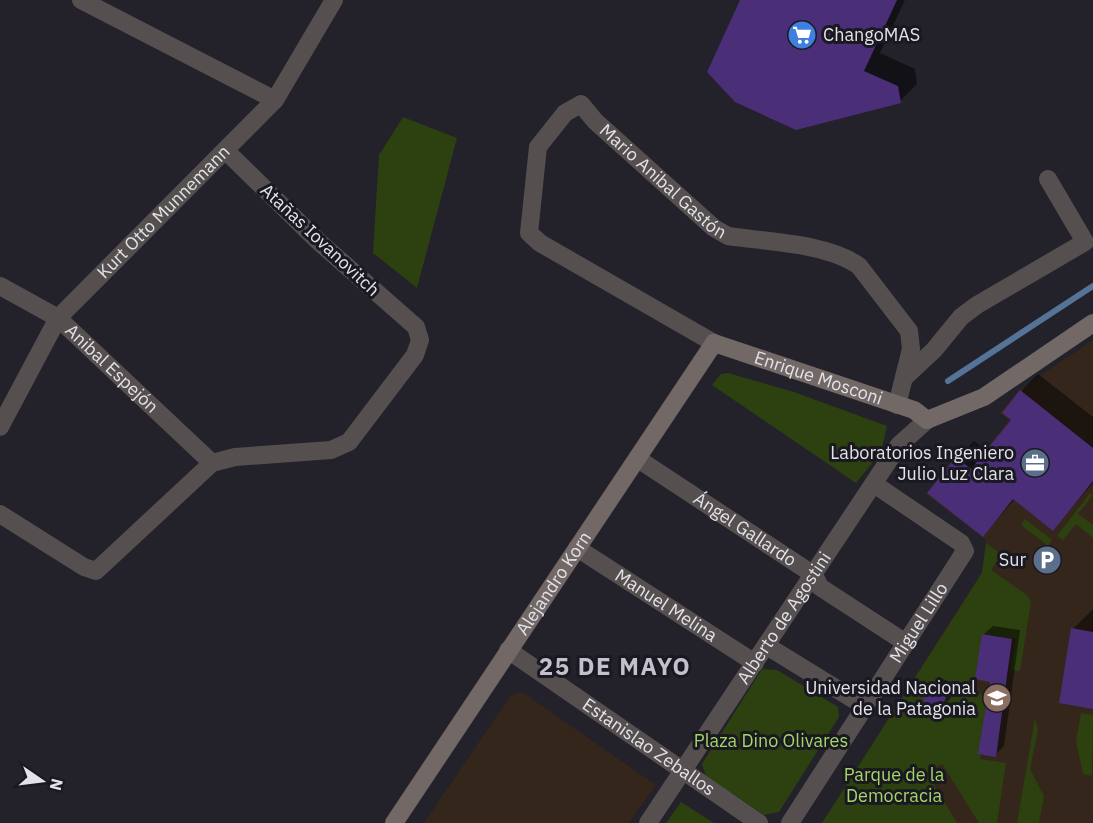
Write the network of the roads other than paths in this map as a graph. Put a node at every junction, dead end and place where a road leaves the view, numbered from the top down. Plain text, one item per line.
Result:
1 (81, 0) edge
2 (334, 0) edge
3 (275, 100) junction
4 (226, 151) junction
5 (1048, 179) dead end
6 (540, 243) joint
7 (0, 286) edge
8 (58, 318) junction
9 (1093, 323) edge
10 (714, 343) junction
11 (904, 378) junction
12 (897, 405) junction
13 (927, 420) junction
14 (0, 427) edge
15 (638, 459) junction
16 (212, 463) junction
17 (874, 484) junction
18 (0, 514) edge
19 (577, 548) junction
20 (814, 575) junction
21 (906, 644) junction
22 (767, 646) junction
23 (508, 650) junction
24 (755, 663) junction
25 (866, 707) junction
26 (682, 772) junction
27 (394, 823) edge
28 (648, 823) edge
29 (759, 823) edge
30 (790, 823) edge

1 - 3 street
2 - 3 street, Kurt Otto Munnemann
3 - 4 street, Kurt Otto Munnemann
4 - 8 street, Kurt Otto Munnemann
4 - 16 street, Atañas Iovanovitch
5 - 11 street
6 - 10 street, Enrique Mosconi
6 - 11 street, Mario Anibal Gastón
7 - 8 street, Anibal Espejón
8 - 14 street, Kurt Otto Munnemann
8 - 16 street, Anibal Espejón
9 - 13 street
10 - 12 street, Enrique Mosconi
10 - 15 street, Alejandro Korn
11 - 12 street, Mario Anibal Gastón
12 - 13 street, Enrique Mosconi
13 - 17 street, Alberto de Agostini
15 - 19 street, Alejandro Korn
15 - 20 street, Ángel Gallardo
16 - 18 street
17 - 20 street, Alberto de Agostini
17 - 21 street, Miguel Lillo
19 - 23 street, Alejandro Korn
19 - 24 street, Manuel Melina
20 - 21 street, Ángel Gallardo
20 - 22 street, Alberto de Agostini
21 - 25 street, Miguel Lillo
22 - 24 street, Alberto de Agostini
22 - 25 street
23 - 26 street, Estanislao Zeballos
23 - 27 street, Alejandro Korn
24 - 26 street, Alberto de Agostini
25 - 30 street, Miguel Lillo
26 - 28 street, Alberto de Agostini
26 - 29 street, Estanislao Zeballos

